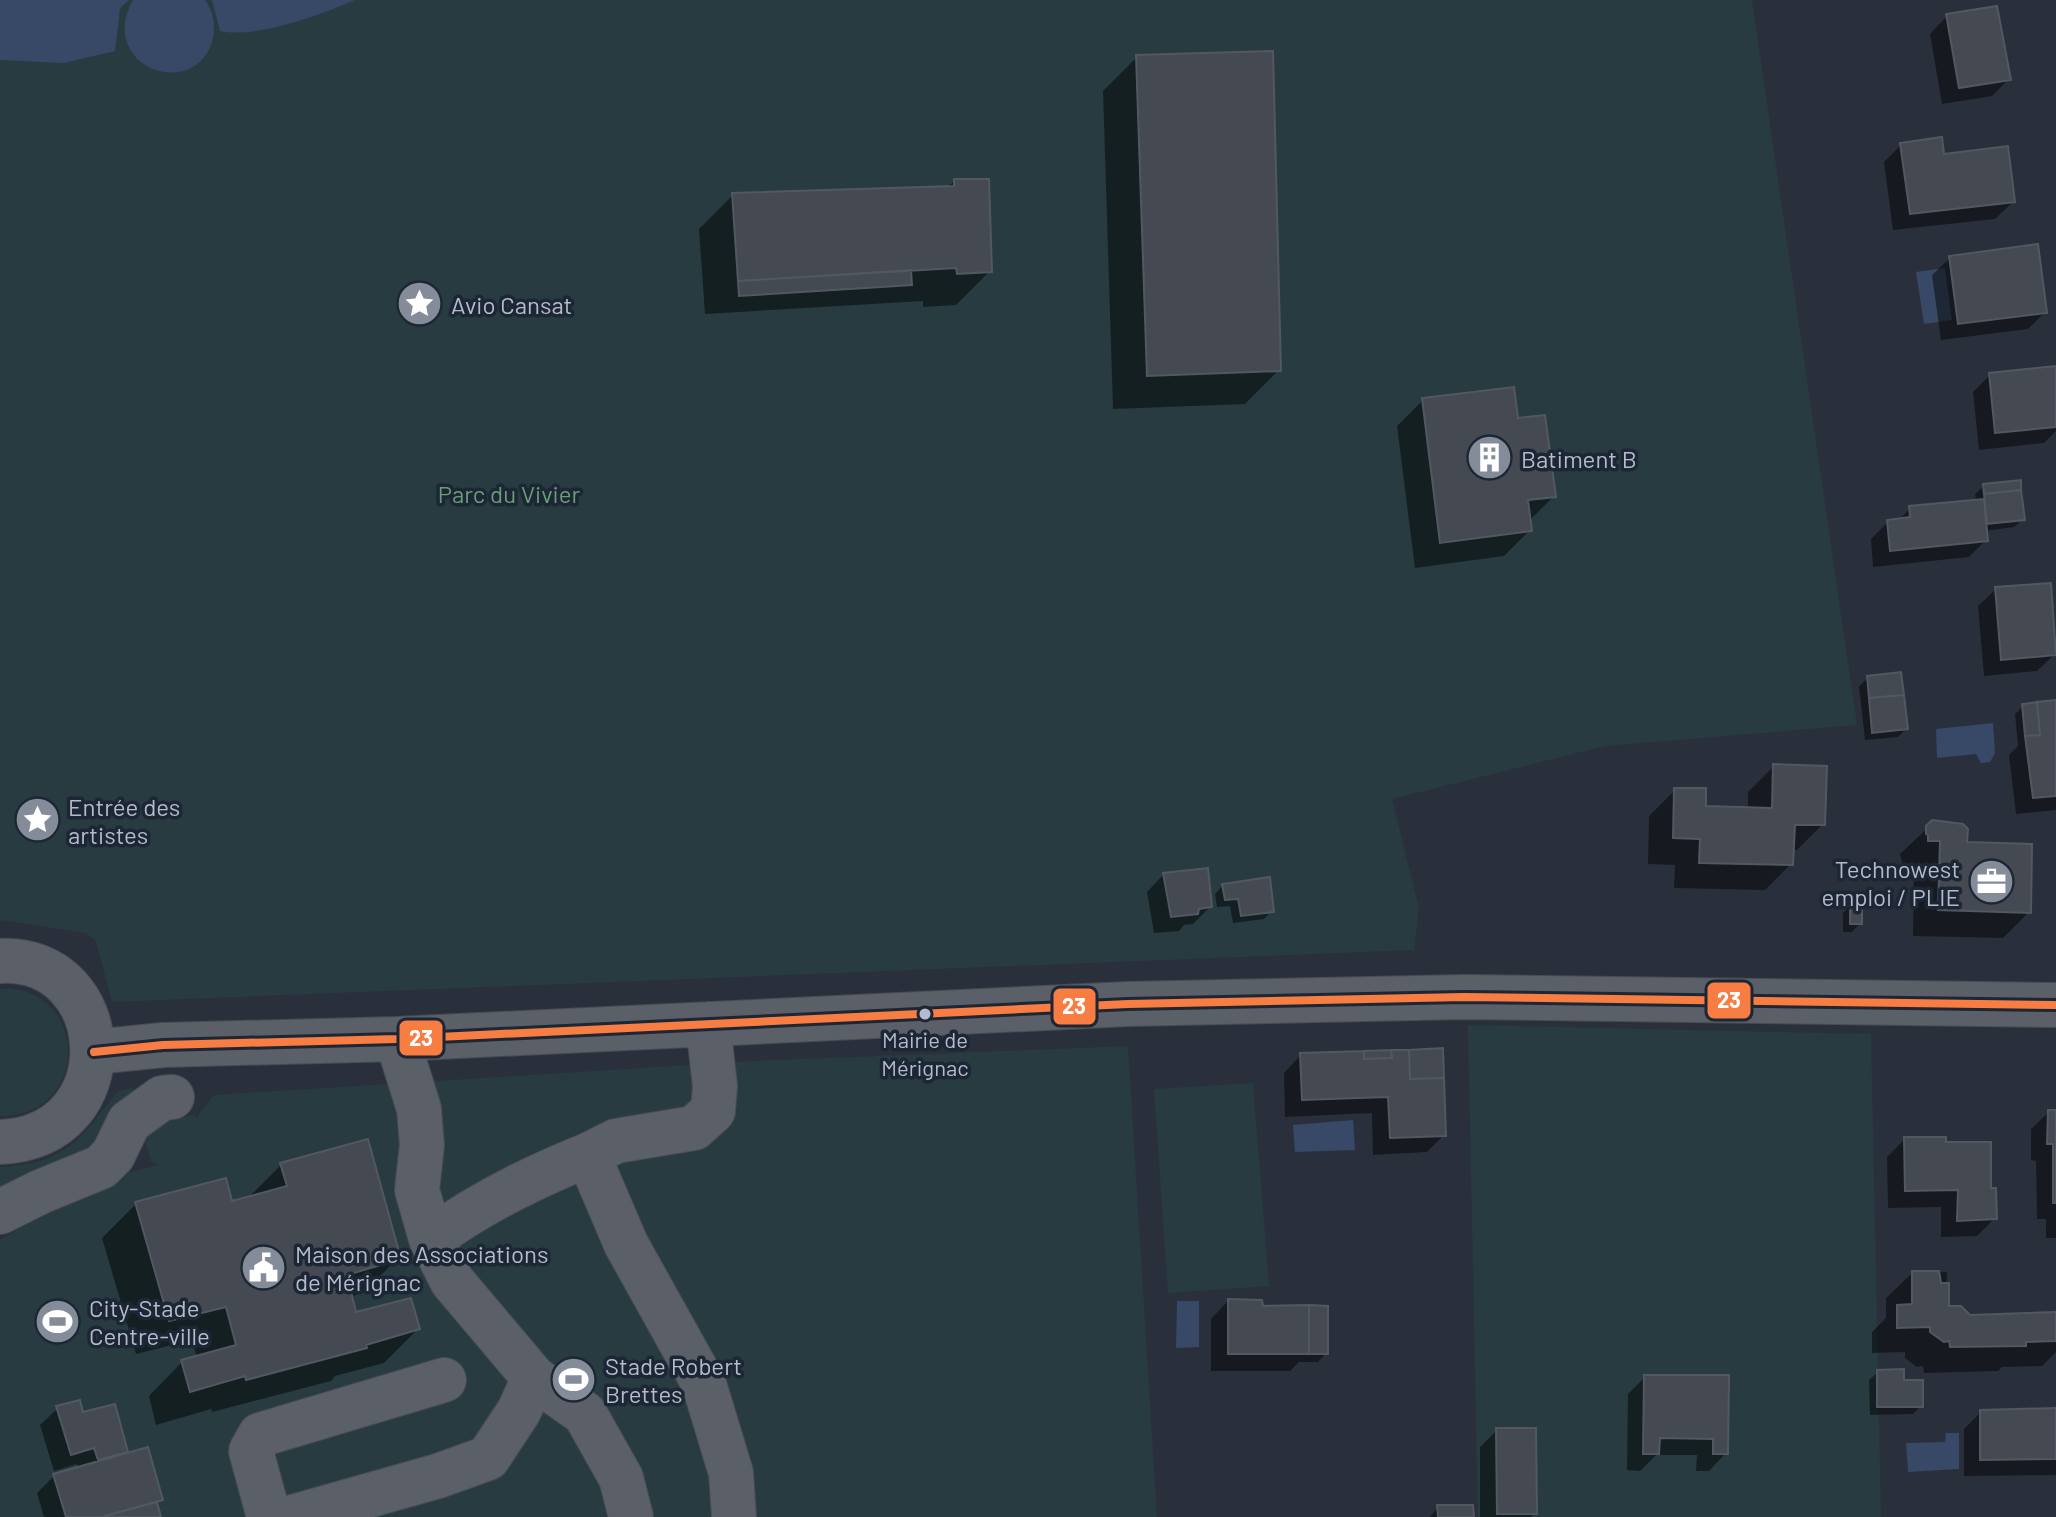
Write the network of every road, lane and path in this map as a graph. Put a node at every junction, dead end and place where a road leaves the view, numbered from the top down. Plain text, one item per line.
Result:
1 (0, 961) edge
2 (2056, 1005) edge
3 (708, 1024) junction
4 (397, 1039) junction
5 (94, 1052) junction
6 (172, 1097) dead end
7 (0, 1142) edge
8 (588, 1155) junction
9 (0, 1212) edge
10 (431, 1239) junction
11 (534, 1378) junction
12 (444, 1380) dead end
13 (269, 1517) edge
14 (293, 1517) edge
15 (631, 1517) edge
16 (734, 1517) edge

1 - 5 street
2 - 3 street
3 - 4 street
3 - 8 street
4 - 5 street
4 - 10 street
5 - 7 street
6 - 9 street
8 - 10 street
8 - 16 street
10 - 11 street
11 - 14 street
11 - 15 street
12 - 13 street

